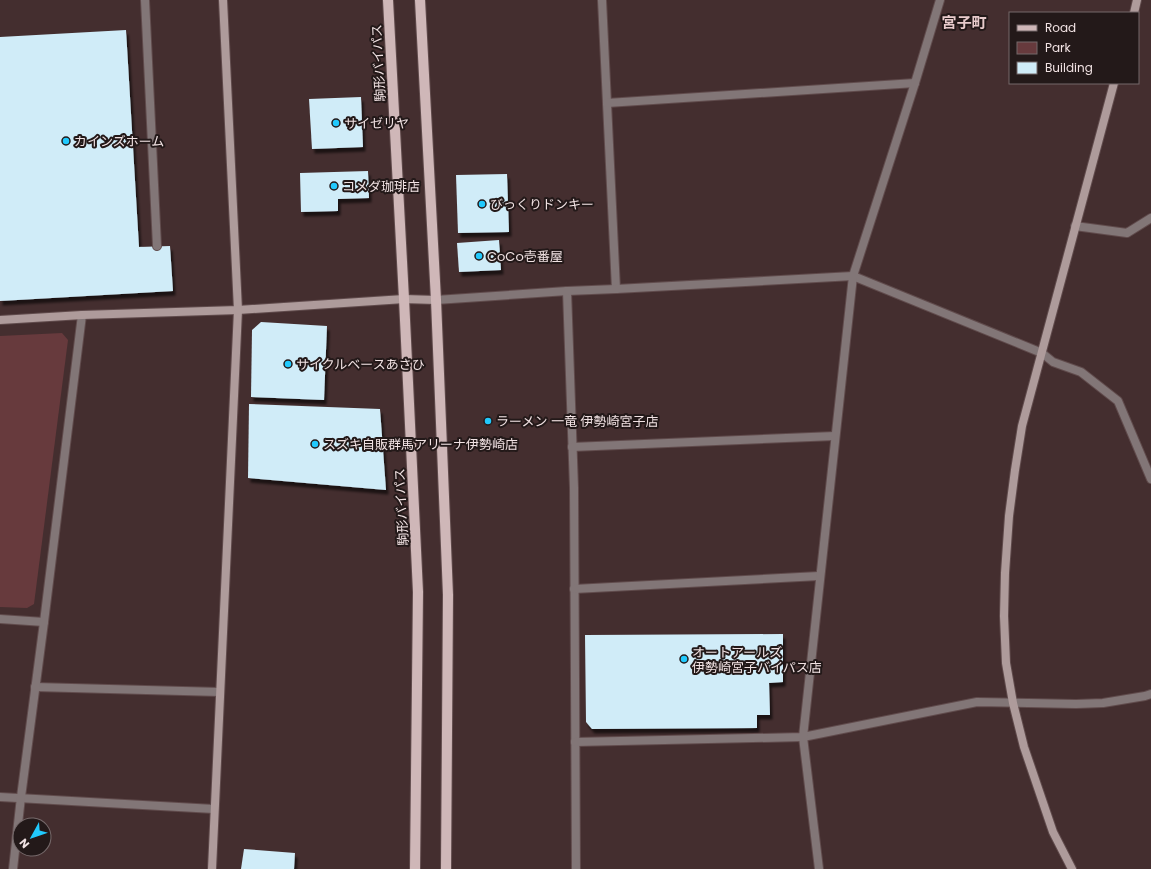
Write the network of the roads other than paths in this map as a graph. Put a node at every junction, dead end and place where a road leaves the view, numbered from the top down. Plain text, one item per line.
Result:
1 (145, 0) edge
2 (223, 0) edge
3 (388, 0) edge
4 (420, 0) edge
5 (602, 0) edge
6 (940, 0) edge
7 (1137, 0) edge
8 (1134, 12) edge
9 (915, 83) junction
10 (1114, 84) edge
11 (607, 103) junction
12 (1151, 218) edge
13 (1075, 226) junction
14 (158, 246) dead end
15 (853, 276) junction
16 (616, 289) junction
17 (567, 291) junction
18 (404, 299) junction
19 (436, 300) junction
20 (238, 310) junction
21 (82, 315) junction
22 (0, 320) edge
23 (1042, 353) junction
24 (835, 436) junction
25 (572, 447) junction
26 (1151, 479) edge
27 (820, 576) junction
28 (574, 589) junction
29 (0, 619) edge
30 (44, 622) junction
31 (35, 687) junction
32 (220, 692) junction
33 (1151, 694) edge
34 (1013, 703) junction
35 (803, 737) junction
36 (575, 742) junction
37 (0, 796) edge
38 (21, 797) junction
39 (214, 809) junction
40 (13, 869) edge
41 (212, 869) edge
42 (415, 869) edge
43 (446, 869) edge
44 (576, 869) edge
45 (818, 869) edge
46 (1072, 869) edge

1 - 14 street
2 - 20 street
3 - 18 main road, 駒形バイパス
4 - 19 main road
5 - 11 street
6 - 9 street
7 - 8 street
9 - 11 street
9 - 15 street
10 - 13 street
11 - 16 street
12 - 13 street
13 - 23 street
15 - 16 street
15 - 23 street
15 - 24 street
16 - 17 street
17 - 19 street
17 - 25 street
18 - 19 street
18 - 20 street
18 - 42 main road, 駒形バイパス
19 - 43 main road
20 - 21 street
20 - 32 street
21 - 22 street
21 - 30 street
23 - 26 street
23 - 34 street
24 - 25 street
24 - 27 street
25 - 28 street
27 - 28 street
27 - 35 street
28 - 36 street
29 - 30 street
30 - 31 street
31 - 32 street
31 - 38 street
32 - 39 street
33 - 34 street
34 - 35 street
34 - 46 street
35 - 36 street
35 - 45 street
36 - 44 street
37 - 38 street
38 - 39 street
38 - 40 street
39 - 41 street

